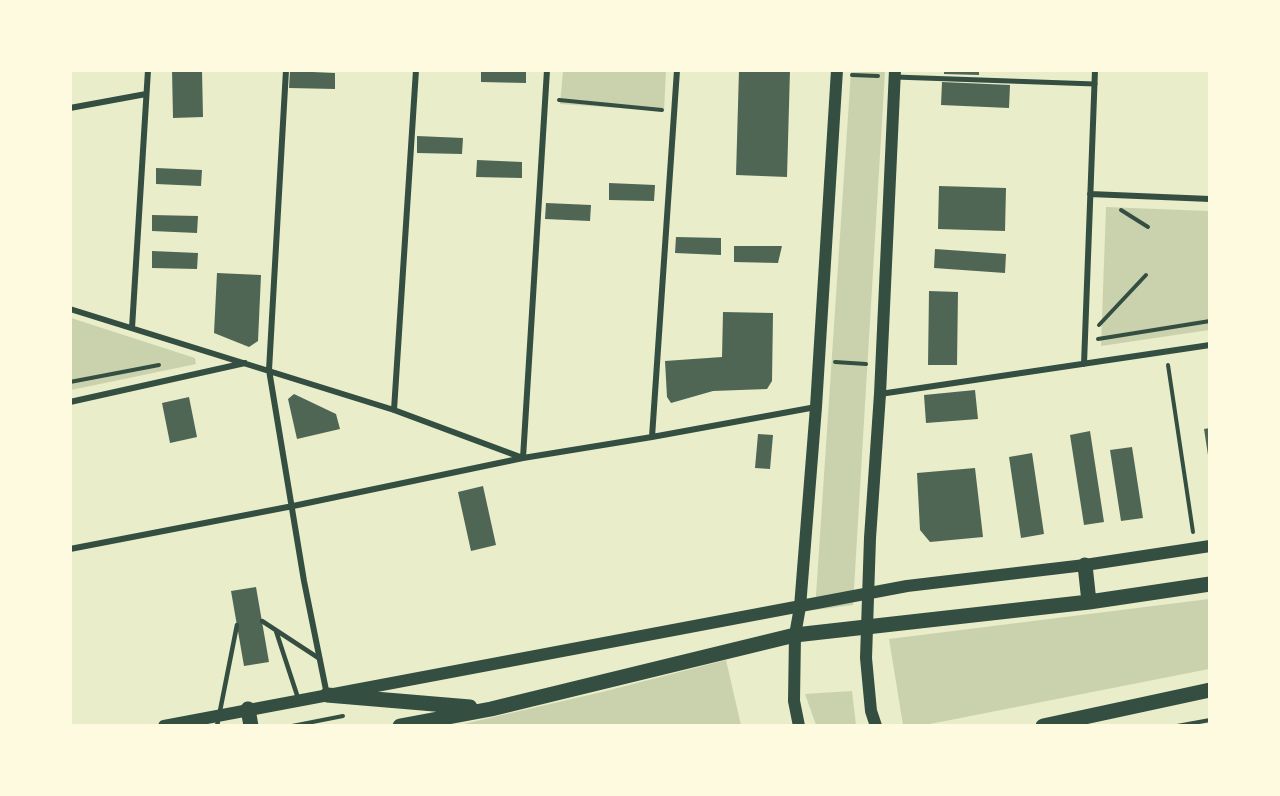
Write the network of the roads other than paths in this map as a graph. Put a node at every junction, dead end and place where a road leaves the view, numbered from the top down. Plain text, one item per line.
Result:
1 (147, 70) edge
2 (286, 70) edge
3 (416, 70) edge
4 (547, 70) edge
5 (677, 70) edge
6 (1095, 70) edge
7 (836, 72) edge
8 (895, 74) edge
9 (1095, 84) junction
10 (146, 94) junction
11 (70, 108) edge
12 (1090, 194) junction
13 (1209, 199) edge
14 (70, 309) edge
15 (132, 328) junction
16 (1209, 345) edge
17 (246, 363) junction
18 (1084, 364) junction
19 (268, 370) junction
20 (880, 394) junction
21 (70, 402) edge
22 (816, 407) junction
23 (394, 410) junction
24 (652, 437) junction
25 (523, 458) junction
26 (293, 506) junction
27 (1209, 546) edge
28 (70, 549) edge
29 (1085, 565) junction
30 (1209, 584) edge
31 (869, 593) junction
32 (1089, 602) junction
33 (800, 607) junction
34 (262, 621) dead end
35 (237, 625) dead end
36 (868, 627) junction
37 (276, 631) junction
38 (795, 635) junction
39 (320, 659) junction
40 (1209, 690) edge
41 (327, 695) junction
42 (299, 701) junction
43 (491, 709) junction
44 (248, 710) junction
45 (218, 720) edge
46 (164, 726) edge
47 (251, 726) edge
48 (400, 726) edge
49 (799, 726) edge
50 (876, 726) edge
51 (1043, 726) edge

1 - 10 street
2 - 19 street
3 - 23 street
4 - 25 street
5 - 24 street
6 - 9 street
7 - 22 main road
8 - 9 street
8 - 20 main road
9 - 12 street
10 - 11 street
10 - 15 street
12 - 13 street
12 - 18 street
14 - 15 street
15 - 17 street
16 - 18 street
17 - 19 street
17 - 21 street
18 - 20 street
19 - 23 street
19 - 26 street
20 - 31 main road
22 - 24 street
22 - 33 main road
23 - 25 street
24 - 25 street
25 - 26 street
26 - 28 street
26 - 39 street
27 - 29 main road
29 - 31 main road
29 - 32 main road
30 - 32 main road
31 - 33 main road
31 - 36 main road
32 - 36 main road
33 - 38 main road
33 - 41 main road
34 - 37 lane
35 - 45 lane
36 - 38 main road
36 - 50 main road
37 - 39 lane
37 - 42 lane
38 - 43 main road
38 - 49 main road
39 - 41 street
40 - 51 main road
41 - 42 main road
41 - 43 main road
42 - 44 main road
43 - 48 main road
44 - 45 main road
44 - 47 main road
45 - 46 main road

